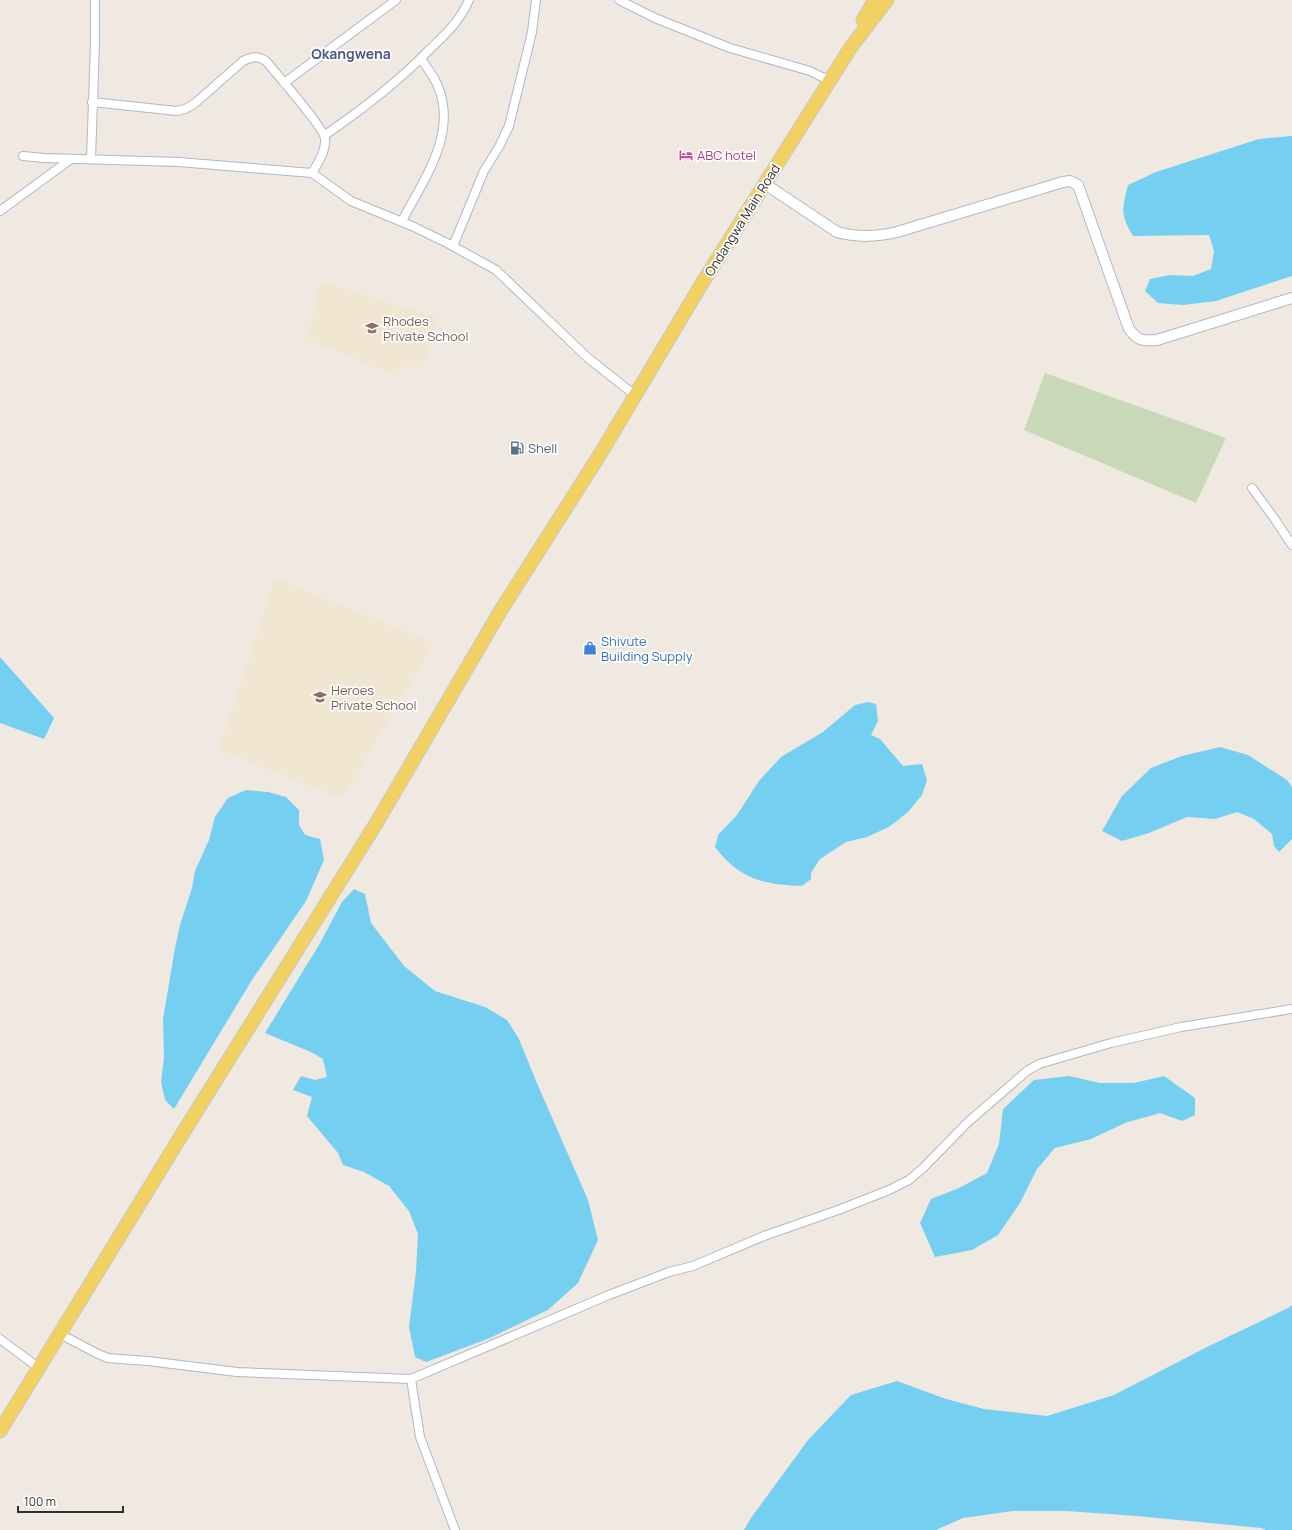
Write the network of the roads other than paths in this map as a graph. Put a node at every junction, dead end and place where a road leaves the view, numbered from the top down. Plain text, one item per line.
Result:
1 (95, 0) edge
2 (396, 0) edge
3 (468, 0) edge
4 (536, 0) edge
5 (619, 0) edge
6 (875, 0) edge
7 (887, 0) edge
8 (851, 46) junction
9 (421, 58) junction
10 (830, 81) junction
11 (284, 83) junction
12 (92, 102) junction
13 (325, 135) junction
14 (23, 156) dead end
15 (71, 159) junction
16 (91, 159) junction
17 (312, 173) junction
18 (765, 184) junction
19 (0, 211) edge
20 (402, 221) junction
21 (453, 246) junction
22 (1292, 298) edge
23 (636, 396) junction
24 (1252, 488) dead end
25 (1292, 545) edge
26 (1292, 1009) edge
27 (60, 1334) junction
28 (0, 1339) edge
29 (39, 1368) junction
30 (411, 1379) junction
31 (0, 1431) edge
32 (455, 1530) edge

1 - 12 street
2 - 11 street
3 - 9 street
4 - 21 street
5 - 10 street
6 - 8 main road, Ondangwa Main Road
7 - 8 main road, Ondangwa Main Road
8 - 10 main road, Ondangwa Main Road
9 - 13 street
9 - 20 street
10 - 18 main road, Ondangwa Main Road
11 - 12 street
11 - 13 street
12 - 16 street
13 - 17 street
14 - 15 street
15 - 16 street
15 - 19 street
16 - 17 street
17 - 20 street
18 - 22 street
18 - 23 main road, Ondangwa Main Road
20 - 21 street
21 - 23 street
23 - 27 main road, Ondangwa Main Road
24 - 25 street
26 - 30 street
27 - 29 main road, Ondangwa Main Road
27 - 30 street
28 - 29 street
29 - 31 main road, Ondangwa Main Road
30 - 32 street

